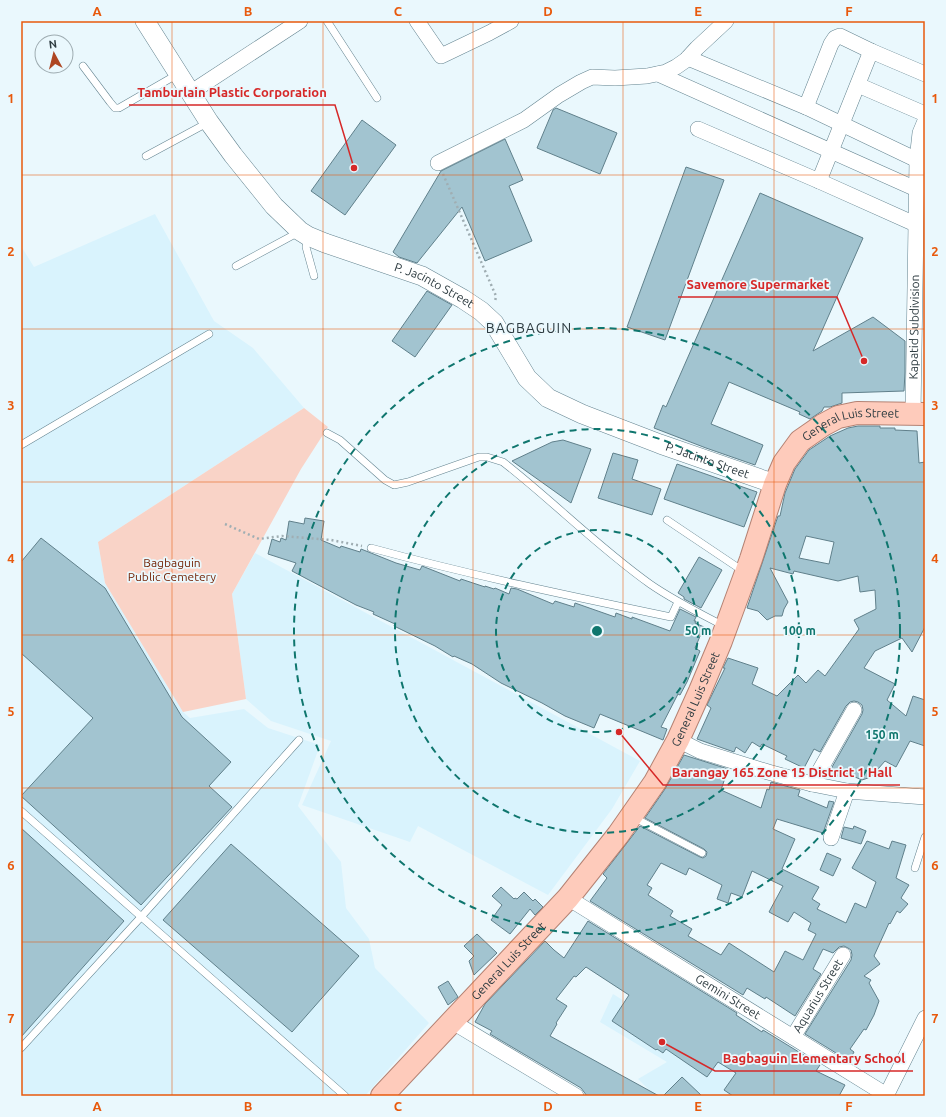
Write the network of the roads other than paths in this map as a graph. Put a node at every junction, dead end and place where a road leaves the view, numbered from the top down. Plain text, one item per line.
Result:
1 (144, 21) edge
2 (300, 21) edge
3 (327, 21) edge
4 (417, 21) edge
5 (511, 21) edge
6 (726, 21) edge
7 (871, 51) junction
8 (688, 58) junction
9 (83, 66) dead end
10 (178, 74) junction
11 (658, 74) junction
12 (925, 74) edge
13 (858, 85) junction
14 (190, 93) junction
15 (377, 98) dead end
16 (806, 106) junction
17 (925, 114) edge
18 (925, 121) edge
19 (209, 122) junction
20 (842, 124) junction
21 (698, 129) dead end
22 (831, 151) junction
23 (146, 156) dead end
24 (921, 162) edge
25 (438, 163) road end
26 (820, 181) junction
27 (916, 189) junction
28 (915, 224) junction
29 (304, 234) junction
30 (236, 266) dead end
31 (314, 276) dead end
32 (208, 334) dead end
33 (919, 414) edge
34 (327, 433) dead end
35 (21, 445) edge
36 (775, 484) junction
37 (667, 520) dead end
38 (371, 548) road end
39 (746, 573) junction
40 (678, 602) junction
41 (726, 627) junction
42 (854, 710) dead end
43 (299, 740) dead end
44 (678, 740) junction
45 (812, 784) junction
46 (847, 791) junction
47 (925, 797) edge
48 (21, 811) edge
49 (631, 816) junction
50 (925, 837) edge
51 (831, 838) dead end
52 (702, 853) dead end
53 (915, 868) dead end
54 (568, 898) junction
55 (141, 917) junction
56 (843, 955) dead end
57 (925, 1018) edge
58 (451, 1021) junction
59 (792, 1037) junction
60 (918, 1044) edge
61 (21, 1048) edge
62 (344, 1096) edge
63 (382, 1096) edge
64 (576, 1096) edge
65 (887, 1096) edge

1 - 10 street, P. Jacinto Street
2 - 14 street
3 - 15 lane
4 - 5 street
6 - 8 street
7 - 12 street
7 - 13 street
7 - 16 street
8 - 11 street
8 - 16 street
9 - 10 lane
10 - 14 street, P. Jacinto Street
11 - 22 street
11 - 25 street
13 - 17 street
13 - 20 street
14 - 19 street, P. Jacinto Street
16 - 20 street
18 - 24 street, Kapatid Subdivision
19 - 23 lane
19 - 29 street, P. Jacinto Street
20 - 22 street
20 - 24 street
21 - 26 street
22 - 26 street
22 - 27 street
24 - 27 street, Kapatid Subdivision
26 - 28 street
27 - 28 street, Kapatid Subdivision
28 - 33 street, Kapatid Subdivision
29 - 30 lane
29 - 31 lane
29 - 36 street, P. Jacinto Street
32 - 35 lane
33 - 36 main road, General Luis Street
34 - 40 lane
36 - 39 main road, General Luis Street
37 - 39 lane
38 - 40 lane
39 - 41 main road, General Luis Street
40 - 41 lane
41 - 44 main road, General Luis Street
42 - 45 street
43 - 55 lane
44 - 45 street
44 - 49 main road, General Luis Street
45 - 46 street
46 - 47 street
46 - 51 street
48 - 55 lane
49 - 52 lane
49 - 54 main road, General Luis Street
50 - 53 lane
54 - 58 main road, General Luis Street
54 - 59 street, Gemini Street
55 - 61 lane
55 - 62 lane
56 - 59 street, Aquarius Street
57 - 60 street
58 - 63 main road, General Luis Street
58 - 64 street
59 - 65 street, Gemini Street
60 - 65 street

